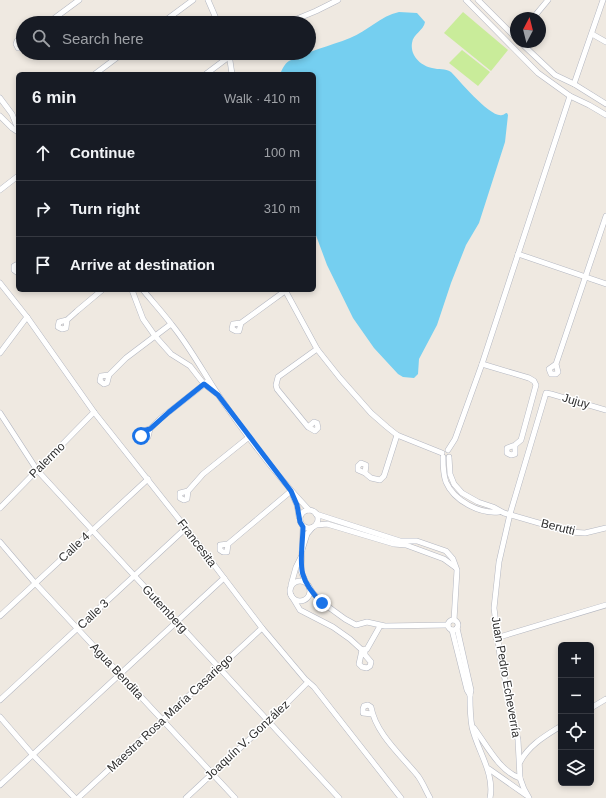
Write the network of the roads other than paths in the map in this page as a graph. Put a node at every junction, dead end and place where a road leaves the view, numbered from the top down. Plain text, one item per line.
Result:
1 (79, 0) edge
2 (193, 0) edge
3 (208, 0) edge
4 (338, 0) edge
5 (466, 0) edge
6 (478, 0) edge
7 (548, 0) edge
8 (603, 0) edge
9 (538, 12) edge
10 (57, 16) edge
11 (171, 16) edge
12 (215, 16) edge
13 (304, 16) edge
14 (510, 31) edge
15 (592, 34) junction
16 (606, 42) edge
17 (509, 43) joint
18 (526, 48) edge
19 (114, 60) edge
20 (223, 60) edge
21 (230, 60) edge
22 (98, 72) edge
23 (208, 72) edge
24 (232, 72) edge
25 (571, 83) junction
26 (582, 89) junction
27 (563, 91) junction
28 (570, 96) junction
29 (1, 100) edge
30 (579, 100) junction
31 (606, 104) edge
32 (606, 115) edge
33 (0, 116) edge
34 (16, 125) edge
35 (16, 129) edge
36 (16, 178) edge
37 (0, 190) edge
38 (606, 216) edge
39 (518, 254) junction
40 (586, 277) junction
41 (0, 283) edge
42 (606, 284) edge
43 (100, 292) edge
44 (133, 292) edge
45 (145, 292) edge
46 (282, 292) edge
47 (286, 292) edge
48 (27, 317) junction
49 (67, 320) dead end
50 (241, 323) dead end
51 (172, 324) junction
52 (155, 336) junction
53 (317, 349) junction
54 (0, 353) edge
55 (482, 364) junction
56 (556, 364) dead end
57 (109, 375) dead end
58 (209, 380) junction
59 (204, 384) junction
60 (546, 394) joint
61 (218, 395) junction
62 (606, 410) edge
63 (94, 412) junction
64 (0, 413) edge
65 (308, 427) dead end
66 (150, 429) dead end
67 (397, 435) junction
68 (250, 437) junction
69 (515, 445) dead end
70 (445, 456) junction
71 (36, 470) junction
72 (365, 473) dead end
73 (148, 479) junction
74 (188, 491) dead end
75 (291, 491) junction
76 (0, 508) edge
77 (309, 510) junction
78 (316, 514) junction
79 (510, 514) junction
80 (299, 519) junction
81 (317, 524) junction
82 (303, 527) junction
83 (186, 528) junction
84 (312, 528) junction
85 (606, 528) edge
86 (92, 531) junction
87 (0, 542) edge
88 (402, 543) junction
89 (228, 544) dead end
90 (301, 553) junction
91 (456, 567) junction
92 (134, 576) junction
93 (224, 578) junction
94 (35, 583) junction
95 (307, 584) junction
96 (290, 586) junction
97 (291, 595) junction
98 (606, 605) edge
99 (0, 616) edge
100 (454, 620) junction
101 (177, 621) junction
102 (448, 625) junction
103 (380, 626) junction
104 (78, 628) junction
105 (262, 628) junction
106 (455, 629) junction
107 (496, 638) junction
108 (219, 668) junction
109 (120, 674) junction
110 (308, 682) junction
111 (606, 699) edge
112 (0, 700) edge
113 (594, 706) edge
114 (372, 714) dead end
115 (0, 717) edge
116 (162, 720) junction
117 (269, 721) junction
118 (472, 724) junction
119 (558, 728) edge
120 (32, 754) junction
121 (493, 755) junction
122 (497, 760) junction
123 (484, 761) junction
124 (519, 763) junction
125 (488, 768) junction
126 (213, 773) junction
127 (520, 778) junction
128 (0, 785) edge
129 (528, 797) edge
130 (76, 798) edge
131 (186, 798) edge
132 (236, 798) edge
133 (340, 798) edge
134 (401, 798) edge
135 (430, 798) edge
136 (490, 798) edge

1 - 10 street
2 - 11 street
3 - 12 street
4 - 13 street
5 - 17 street
6 - 14 street
7 - 9 street
8 - 15 street
15 - 16 street
15 - 25 street
17 - 27 street
18 - 25 street
19 - 22 street
20 - 23 street
21 - 24 street
25 - 26 street
25 - 27 street
26 - 30 street
26 - 31 street
27 - 28 street
28 - 30 street
28 - 39 street
29 - 34 street
30 - 32 street
33 - 35 street
36 - 37 street
38 - 40 street
39 - 40 street
39 - 55 street
40 - 42 street
40 - 56 street
41 - 48 street, Francesita
43 - 49 street
44 - 52 street
45 - 51 street
46 - 50 street
47 - 53 street
48 - 54 street
48 - 63 street, Francesita
51 - 52 street
51 - 58 street
52 - 57 street
52 - 59 street
53 - 65 street
53 - 67 street
55 - 69 street
55 - 70 street, Berutti
58 - 59 street
58 - 61 street
59 - 61 street
59 - 66 street
60 - 62 street, Jujuy
60 - 79 street, Juan Pedro Echeverría
61 - 68 street
63 - 71 street, Palermo
63 - 73 street, Francesita
64 - 71 street, Gutemberg
67 - 70 street
67 - 72 street
68 - 74 street
68 - 75 street
70 - 79 street, Berutti
71 - 76 street, Palermo
71 - 86 street, Gutemberg
73 - 83 street, Francesita
73 - 86 street, Calle 4
75 - 77 street
75 - 80 street
75 - 89 street
77 - 78 street
77 - 80 street
78 - 81 street
78 - 88 street
79 - 85 street, Berutti
79 - 107 street, Juan Pedro Echeverría
80 - 82 street
81 - 84 street
81 - 88 street
82 - 84 street
82 - 90 street
83 - 92 street, Calle 3
83 - 93 street, Francesita
84 - 90 street
86 - 92 street, Gutemberg
86 - 94 street, Calle 4
87 - 94 street, Agua Bendita
88 - 91 street
88 - 91 street
90 - 95 street
90 - 96 street
91 - 100 street
92 - 101 street, Gutemberg
92 - 104 street, Calle 3
93 - 101 street
93 - 105 street, Francesita
94 - 99 street, Calle 4
94 - 104 street, Agua Bendita
95 - 96 street
95 - 97 street
95 - 103 street
96 - 97 street
97 - 103 street
98 - 107 street
100 - 102 street
100 - 106 street
101 - 108 street, Gutemberg
101 - 109 street
102 - 103 street
102 - 106 street
104 - 109 street, Agua Bendita
104 - 112 street, Calle 3
105 - 108 street, Maestra Rosa María Casariego
105 - 110 street, Francesita
106 - 118 street
107 - 124 street, Juan Pedro Echeverría
108 - 116 street, Maestra Rosa María Casariego
108 - 117 street, Gutemberg
109 - 116 street, Agua Bendita
109 - 120 street
110 - 117 street, Joaquín V. González
110 - 134 street, Francesita
111 - 113 street
114 - 135 street
115 - 120 street
116 - 126 street, Agua Bendita
116 - 130 street, Maestra Rosa María Casariego
117 - 126 street, Joaquín V. González
117 - 133 street, Gutemberg
118 - 121 street
118 - 123 street
119 - 124 street
120 - 128 street
120 - 130 street
121 - 122 street
121 - 123 street
122 - 125 street
122 - 127 street
123 - 125 street
124 - 127 street, Juan Pedro Echeverría
125 - 129 street
125 - 136 street
126 - 131 street, Joaquín V. González
126 - 132 street, Agua Bendita
127 - 129 street, Juan Pedro Echeverría

